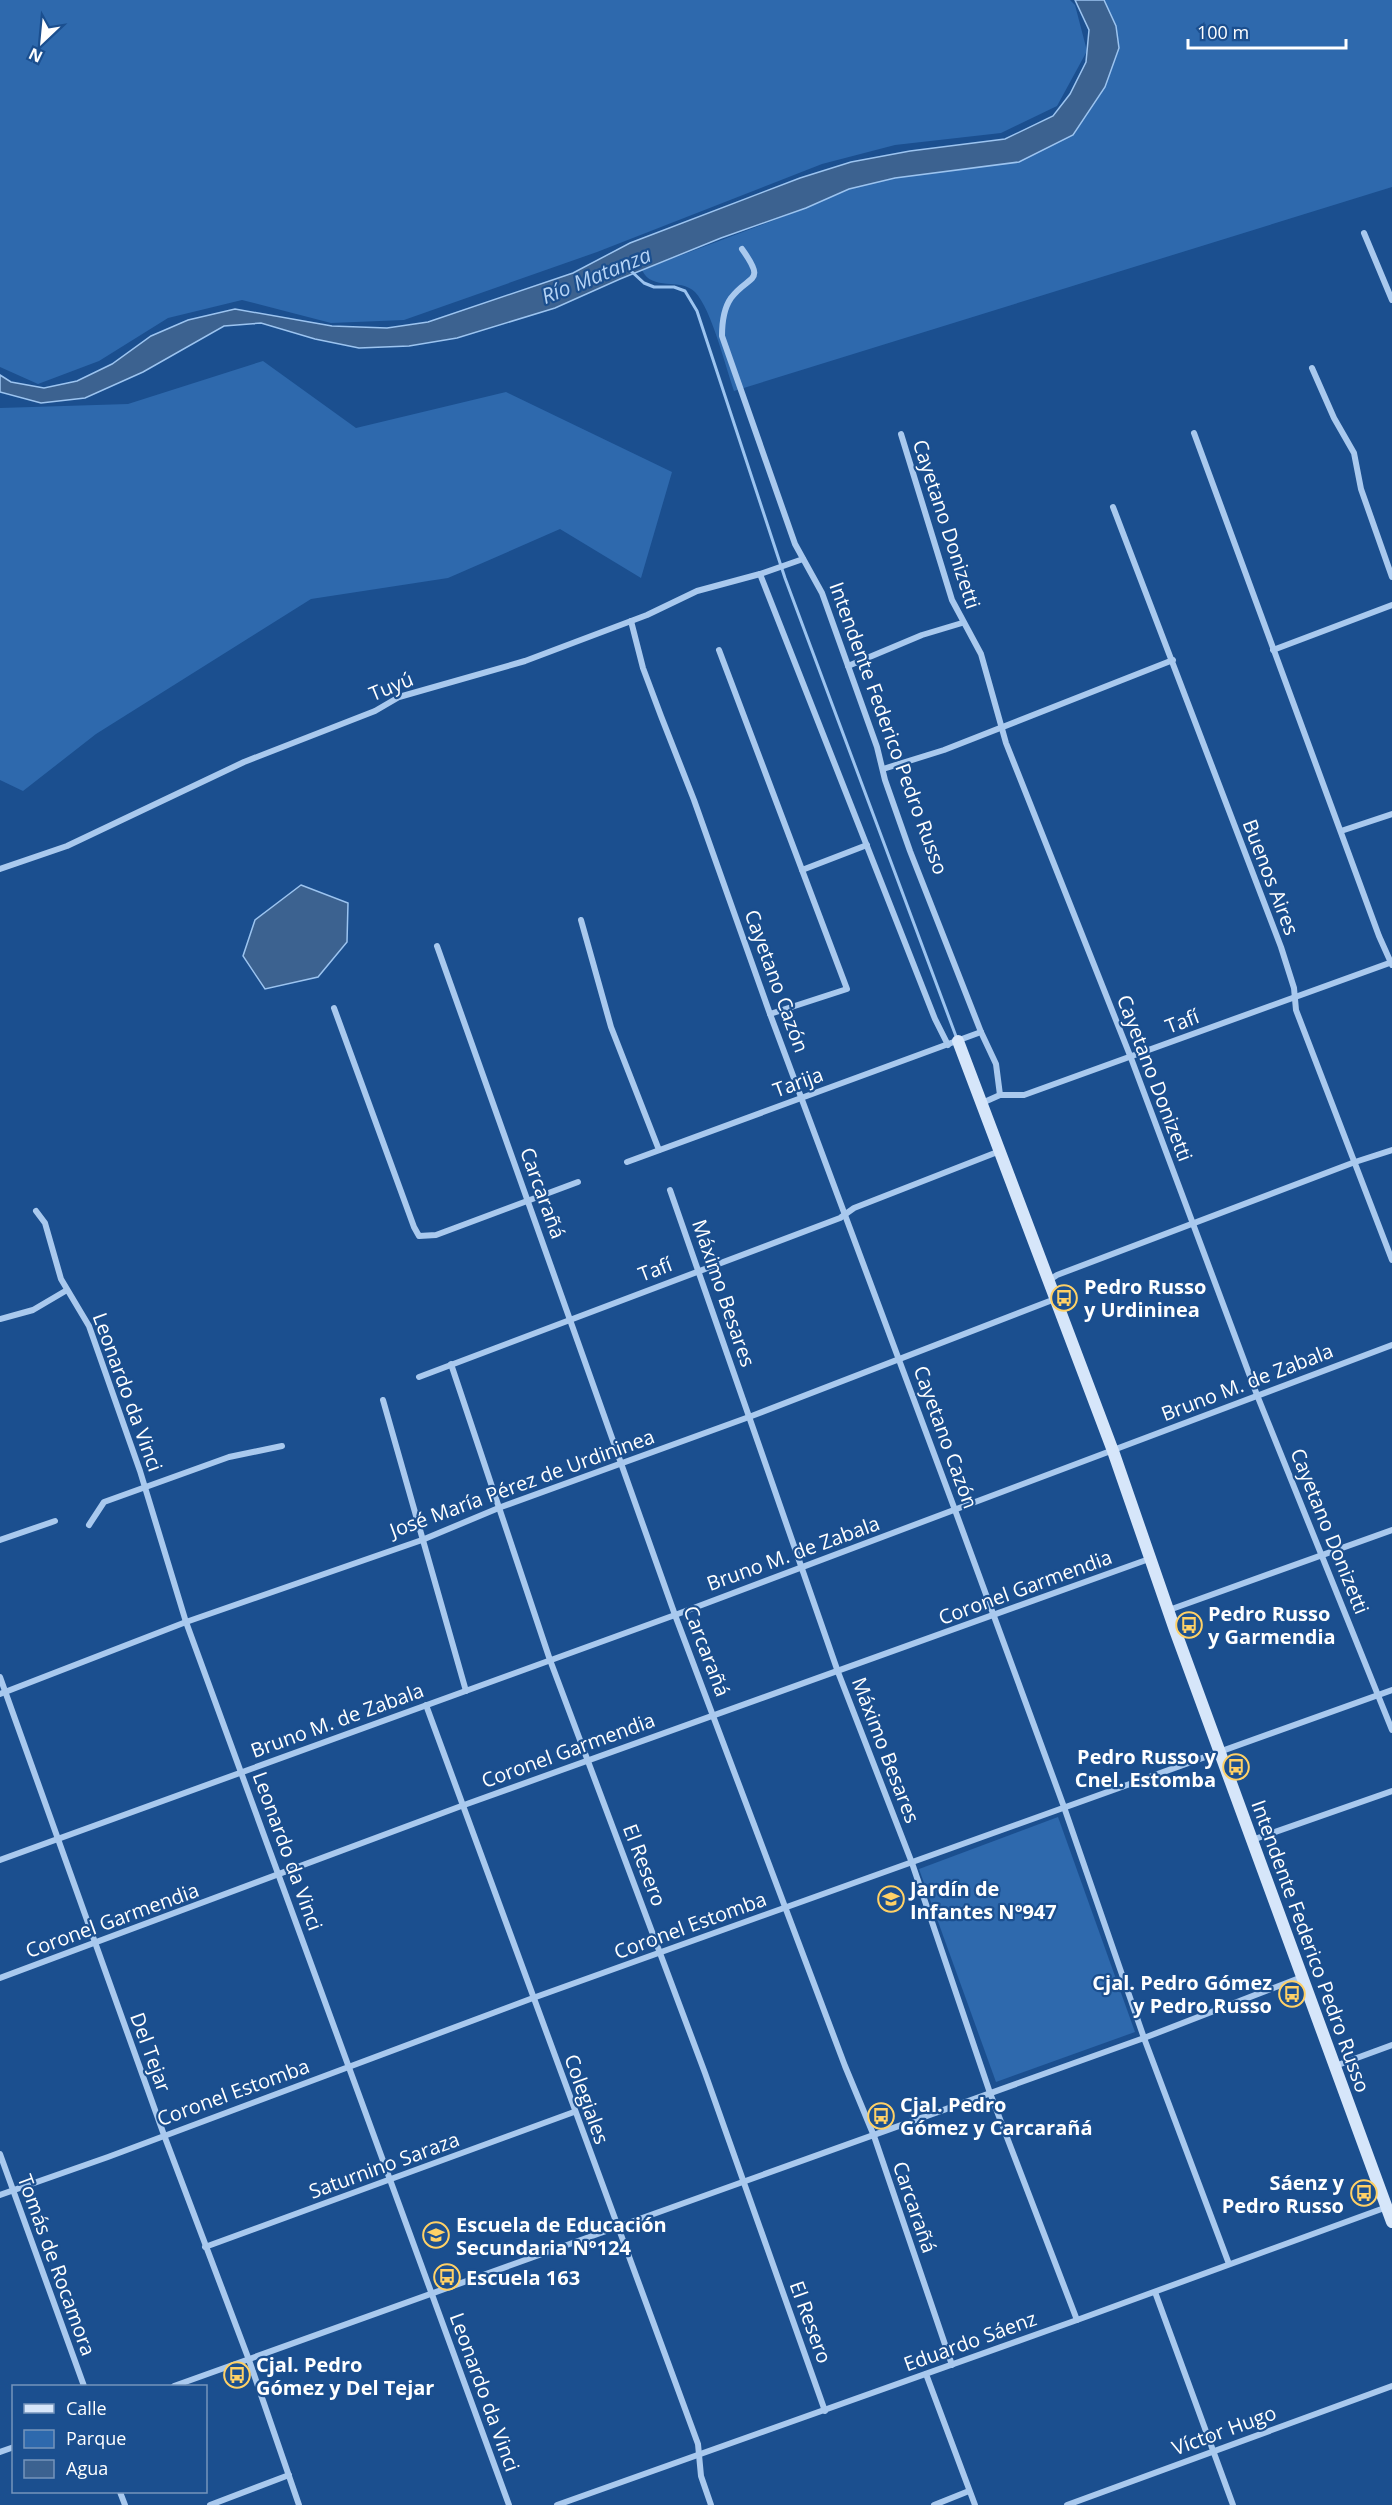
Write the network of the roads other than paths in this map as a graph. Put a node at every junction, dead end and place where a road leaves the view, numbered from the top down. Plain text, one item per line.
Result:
1 (1364, 232) dead end
2 (742, 249) dead end
3 (1392, 300) edge
4 (1312, 369) dead end
5 (1194, 433) dead end
6 (901, 434) dead end
7 (1113, 507) dead end
8 (803, 559) junction
9 (760, 574) junction
10 (1392, 576) edge
11 (1392, 605) edge
12 (631, 621) junction
13 (962, 623) junction
14 (719, 650) dead end
15 (1273, 650) junction
16 (1173, 660) junction
17 (848, 666) junction
18 (1001, 727) junction
19 (882, 769) junction
20 (1392, 814) edge
21 (1341, 831) junction
22 (867, 845) junction
23 (0, 869) edge
24 (802, 870) junction
25 (581, 920) dead end
26 (437, 946) dead end
27 (1392, 963) edge
28 (1295, 996) junction
29 (334, 1008) dead end
30 (770, 1014) junction
31 (981, 1032) junction
32 (953, 1043) junction
33 (1131, 1058) junction
34 (1000, 1095) junction
35 (803, 1098) junction
36 (982, 1103) junction
37 (659, 1150) junction
38 (1392, 1150) edge
39 (1001, 1151) junction
40 (627, 1162) dead end
41 (1355, 1162) junction
42 (578, 1182) dead end
43 (670, 1190) dead end
44 (528, 1200) junction
45 (36, 1211) dead end
46 (845, 1214) junction
47 (1193, 1223) junction
48 (1392, 1260) edge
49 (699, 1270) junction
50 (1048, 1281) junction
51 (66, 1290) junction
52 (1055, 1299) junction
53 (0, 1319) edge
54 (571, 1319) junction
55 (1392, 1345) edge
56 (899, 1359) junction
57 (451, 1364) junction
58 (419, 1377) dead end
59 (1257, 1395) junction
60 (383, 1400) dead end
61 (749, 1417) junction
62 (282, 1446) dead end
63 (1113, 1451) junction
64 (622, 1463) junction
65 (145, 1487) junction
66 (501, 1507) junction
67 (955, 1510) junction
68 (54, 1521) dead end
69 (89, 1525) dead end
70 (1392, 1530) edge
71 (0, 1540) edge
72 (422, 1540) junction
73 (1323, 1555) junction
74 (1149, 1559) junction
75 (802, 1567) junction
76 (1168, 1610) junction
77 (675, 1615) junction
78 (994, 1616) junction
79 (186, 1622) junction
80 (550, 1660) junction
81 (838, 1672) junction
82 (0, 1677) edge
83 (1392, 1690) edge
84 (466, 1691) junction
85 (3, 1693) edge
86 (1378, 1695) junction
87 (426, 1705) junction
88 (714, 1716) junction
89 (1392, 1730) edge
90 (1219, 1753) junction
91 (588, 1760) junction
92 (242, 1772) junction
93 (1392, 1791) edge
94 (464, 1805) junction
95 (1064, 1807) junction
96 (57, 1839) junction
97 (1252, 1840) junction
98 (0, 1860) edge
99 (912, 1863) junction
100 (279, 1876) junction
101 (786, 1908) junction
102 (94, 1943) junction
103 (660, 1953) junction
104 (1302, 1977) junction
105 (0, 1978) edge
106 (533, 1998) junction
107 (1144, 2038) junction
108 (1392, 2045) edge
109 (1335, 2066) junction
110 (347, 2068) junction
111 (990, 2093) junction
112 (574, 2112) junction
113 (164, 2135) junction
114 (874, 2136) junction
115 (0, 2154) edge
116 (391, 2180) junction
117 (744, 2183) junction
118 (13, 2190) junction
119 (0, 2195) edge
120 (1389, 2206) edge
121 (1392, 2222) edge
122 (617, 2228) junction
123 (205, 2247) junction
124 (1229, 2265) junction
125 (1155, 2292) junction
126 (431, 2293) junction
127 (1077, 2320) junction
128 (249, 2360) junction
129 (952, 2365) junction
130 (926, 2374) junction
131 (84, 2385) edge
132 (177, 2385) edge
133 (1392, 2386) edge
134 (825, 2410) junction
135 (1215, 2451) junction
136 (700, 2454) junction
137 (289, 2475) junction
138 (969, 2491) junction
139 (210, 2505) edge
140 (299, 2505) edge
141 (509, 2505) edge
142 (557, 2505) edge
143 (711, 2505) edge
144 (934, 2505) edge
145 (975, 2505) edge
146 (1066, 2505) edge
147 (1233, 2505) edge

1 - 3 street
2 - 8 street, Intendente Federico Pedro Russo
4 - 10 street
5 - 15 street
6 - 13 street, Cayetano Donizetti
7 - 16 street, Buenos Aires
8 - 9 street, Tuyú
8 - 17 street, Intendente Federico Pedro Russo
9 - 12 street, Tuyú
9 - 22 street
11 - 15 street
12 - 23 street, Tuyú
12 - 30 street, Cayetano Cazón
13 - 17 street
13 - 18 street, Cayetano Donizetti
14 - 24 street
15 - 21 street
16 - 18 street
16 - 28 street, Buenos Aires
17 - 19 street, Intendente Federico Pedro Russo
18 - 19 street
18 - 33 street, Cayetano Donizetti
19 - 31 street, Intendente Federico Pedro Russo
20 - 21 street
21 - 27 street
22 - 24 street
22 - 32 street
24 - 30 street
25 - 37 street
26 - 44 street, Carcarañá
27 - 28 street, Tafí
28 - 33 street, Tafí
28 - 41 street, Buenos Aires
29 - 44 street
30 - 35 street, Cayetano Cazón
31 - 32 street, Tarija
31 - 34 street, Intendente Federico Pedro Russo
32 - 35 street, Tarija
32 - 36 street, Intendente Federico Pedro Russo
33 - 34 street, Tafí
33 - 47 street, Cayetano Donizetti
34 - 36 street, Tafí
35 - 37 street, Tarija
35 - 46 street, Cayetano Cazón
36 - 39 street, Intendente Federico Pedro Russo
37 - 40 street, Tarija
38 - 41 street
39 - 46 street, Tafí
39 - 50 street, Intendente Federico Pedro Russo
41 - 47 street
41 - 48 street, Buenos Aires
42 - 44 street
43 - 49 street, Máximo Besares
44 - 54 street, Carcarañá
45 - 51 street, Leonardo da Vinci
46 - 49 street, Tafí
46 - 56 street, Cayetano Cazón
47 - 50 street
47 - 59 street, Cayetano Donizetti
49 - 54 street, Tafí
49 - 61 street, Máximo Besares
50 - 52 street, Intendente Federico Pedro Russo
51 - 53 street
51 - 65 street, Leonardo da Vinci
52 - 56 street, José María Pérez de Urdininea
52 - 63 street, Intendente Federico Pedro Russo
54 - 57 street, Tafí
54 - 64 street, Carcarañá
55 - 59 street, Bruno M. de Zabala
56 - 61 street, José María Pérez de Urdininea
56 - 67 street, Cayetano Cazón
57 - 58 street, Tafí
57 - 66 street, El Resero
59 - 63 street, Bruno M. de Zabala
59 - 73 street, Cayetano Donizetti
60 - 72 street
61 - 64 street, José María Pérez de Urdininea
61 - 75 street, Máximo Besares
62 - 65 street
63 - 67 street, Bruno M. de Zabala
63 - 74 street, Intendente Federico Pedro Russo
64 - 66 street, José María Pérez de Urdininea
64 - 77 street, Carcarañá
65 - 69 street
65 - 79 street, Leonardo da Vinci
66 - 72 street, José María Pérez de Urdininea
66 - 80 street, El Resero
67 - 75 street, Bruno M. de Zabala
67 - 78 street, Cayetano Cazón
68 - 71 street
70 - 73 street
72 - 79 street, José María Pérez de Urdininea
72 - 84 street
73 - 76 street
73 - 86 street, Cayetano Donizetti
74 - 76 street, Intendente Federico Pedro Russo
74 - 78 street, Coronel Garmendia
75 - 77 street, Bruno M. de Zabala
75 - 81 street, Máximo Besares
76 - 90 street, Intendente Federico Pedro Russo
77 - 80 street, Bruno M. de Zabala
77 - 88 street, Carcarañá
78 - 81 street, Coronel Garmendia
78 - 95 street, Cayetano Cazón
79 - 85 street, José María Pérez de Urdininea
79 - 92 street, Leonardo da Vinci
80 - 84 street, Bruno M. de Zabala
80 - 91 street, El Resero
81 - 88 street, Coronel Garmendia
81 - 99 street, Máximo Besares
82 - 85 street, Del Tejar
83 - 86 street, Coronel Estomba
84 - 87 street, Bruno M. de Zabala
85 - 96 street, Del Tejar
86 - 89 street, Cayetano Donizetti
86 - 90 street, Coronel Estomba
87 - 92 street, Bruno M. de Zabala
87 - 94 street, Colegiales
88 - 91 street, Coronel Garmendia
88 - 101 street, Carcarañá
90 - 95 street, Coronel Estomba
90 - 97 street, Intendente Federico Pedro Russo
91 - 94 street, Coronel Garmendia
91 - 103 street, El Resero
92 - 96 street, Bruno M. de Zabala
92 - 100 street, Leonardo da Vinci
93 - 97 street
94 - 100 street, Coronel Garmendia
94 - 106 street, Colegiales
95 - 99 street, Coronel Estomba
95 - 107 street, Cayetano Cazón
96 - 98 street, Bruno M. de Zabala
96 - 102 street, Del Tejar
97 - 104 street, Intendente Federico Pedro Russo
99 - 101 street, Coronel Estomba
99 - 111 street, Máximo Besares
100 - 102 street, Coronel Garmendia
100 - 110 street, Leonardo da Vinci
101 - 103 street, Coronel Estomba
101 - 114 street, Carcarañá
102 - 105 street, Coronel Garmendia
102 - 113 street, Del Tejar
103 - 106 street, Coronel Estomba
103 - 117 street, El Resero
104 - 107 street
104 - 109 street, Intendente Federico Pedro Russo
106 - 110 street, Coronel Estomba
106 - 112 street, Colegiales
107 - 111 street
107 - 124 street, Cayetano Cazón
108 - 109 street
109 - 120 street, Intendente Federico Pedro Russo
110 - 113 street, Coronel Estomba
110 - 116 street, Leonardo da Vinci
111 - 114 street
111 - 127 street, Máximo Besares
112 - 116 street, Saturnino Saraza
112 - 122 street, Colegiales
113 - 118 street, Coronel Estomba
113 - 123 street, Del Tejar
114 - 117 street
114 - 129 street, Carcarañá
115 - 118 street, Tomás de Rocamora
116 - 123 street, Saturnino Saraza
116 - 126 street, Leonardo da Vinci
117 - 122 street
117 - 134 street, El Resero
118 - 119 street, Coronel Estomba
118 - 131 street, Tomás de Rocamora
120 - 121 street, Intendente Federico Pedro Russo
120 - 124 street, Eduardo Sáenz
122 - 126 street
122 - 136 street, Colegiales
123 - 128 street, Del Tejar
124 - 125 street, Eduardo Sáenz
125 - 127 street, Eduardo Sáenz
125 - 135 street
126 - 128 street
126 - 141 street, Leonardo da Vinci
127 - 129 street, Eduardo Sáenz
128 - 132 street
128 - 137 street, Del Tejar
129 - 130 street, Eduardo Sáenz
130 - 134 street, Eduardo Sáenz
130 - 138 street
133 - 135 street, Víctor Hugo
134 - 136 street, Eduardo Sáenz
135 - 146 street, Víctor Hugo
135 - 147 street
136 - 142 street, Eduardo Sáenz
136 - 143 street, Colegiales
137 - 139 street
137 - 140 street, Del Tejar
138 - 144 street
138 - 145 street

